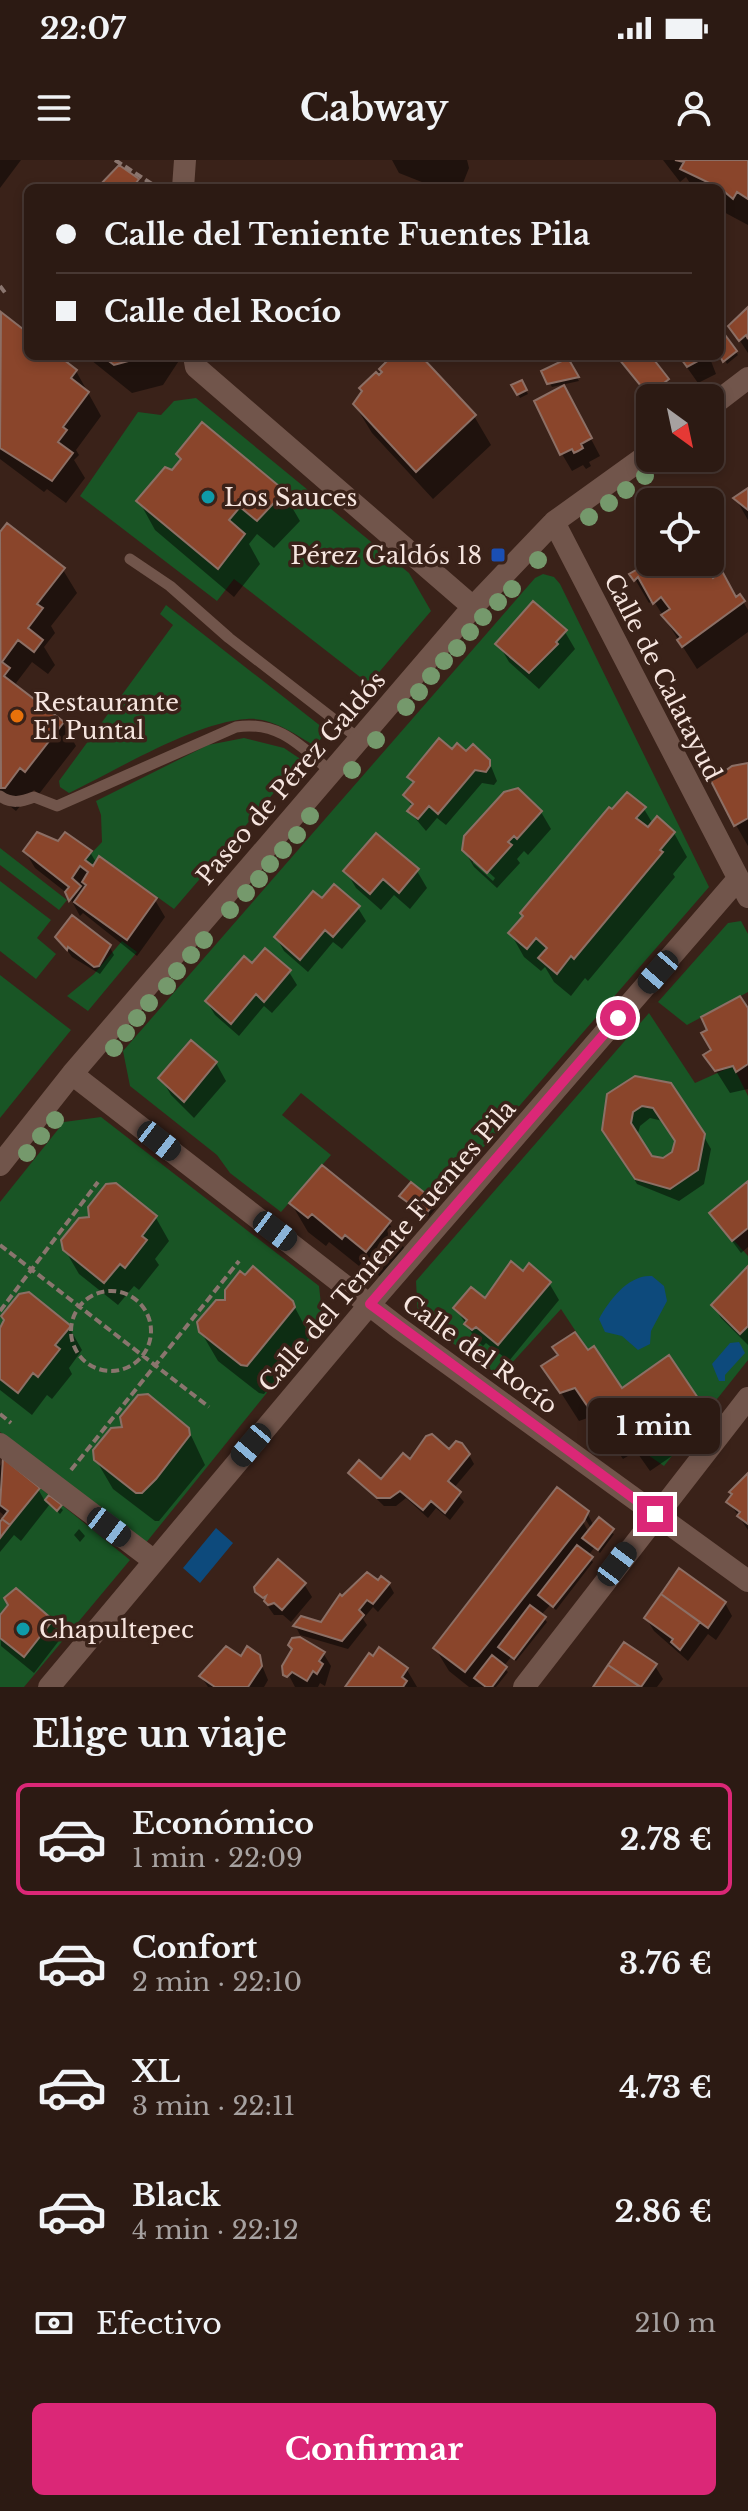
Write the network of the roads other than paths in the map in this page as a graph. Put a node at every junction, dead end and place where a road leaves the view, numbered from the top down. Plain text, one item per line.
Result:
1 (185, 160) edge
2 (183, 184) edge
3 (195, 360) edge
4 (748, 378) edge
5 (724, 396) edge
6 (636, 463) edge
7 (554, 522) junction
8 (130, 559) dead end
9 (473, 607) junction
10 (358, 738) junction
11 (330, 771) junction
12 (0, 796) edge
13 (743, 888) edge
14 (72, 1074) junction
15 (0, 1165) edge
16 (370, 1304) junction
17 (748, 1398) edge
18 (0, 1444) edge
19 (655, 1514) junction
20 (153, 1560) junction
21 (748, 1581) edge
22 (49, 1687) edge
23 (524, 1687) edge

1 - 2 street
3 - 9 street
4 - 5 street
6 - 7 street, Paseo de Pérez Galdós
7 - 9 street, Paseo de Pérez Galdós
7 - 13 street, Calle de Calatayud
8 - 10 lane
9 - 10 street, Paseo de Pérez Galdós
10 - 11 street, Paseo de Pérez Galdós
11 - 12 lane
11 - 14 street, Paseo de Pérez Galdós
13 - 16 street, Calle del Teniente Fuentes Pila
14 - 15 street, Paseo de Pérez Galdós
14 - 16 street, Calle del Rocío
16 - 19 street, Calle del Rocío
16 - 20 street, Calle del Teniente Fuentes Pila
17 - 19 street
18 - 20 street
19 - 21 street, Calle del Rocío
19 - 23 street
20 - 22 street, Calle del Teniente Fuentes Pila

